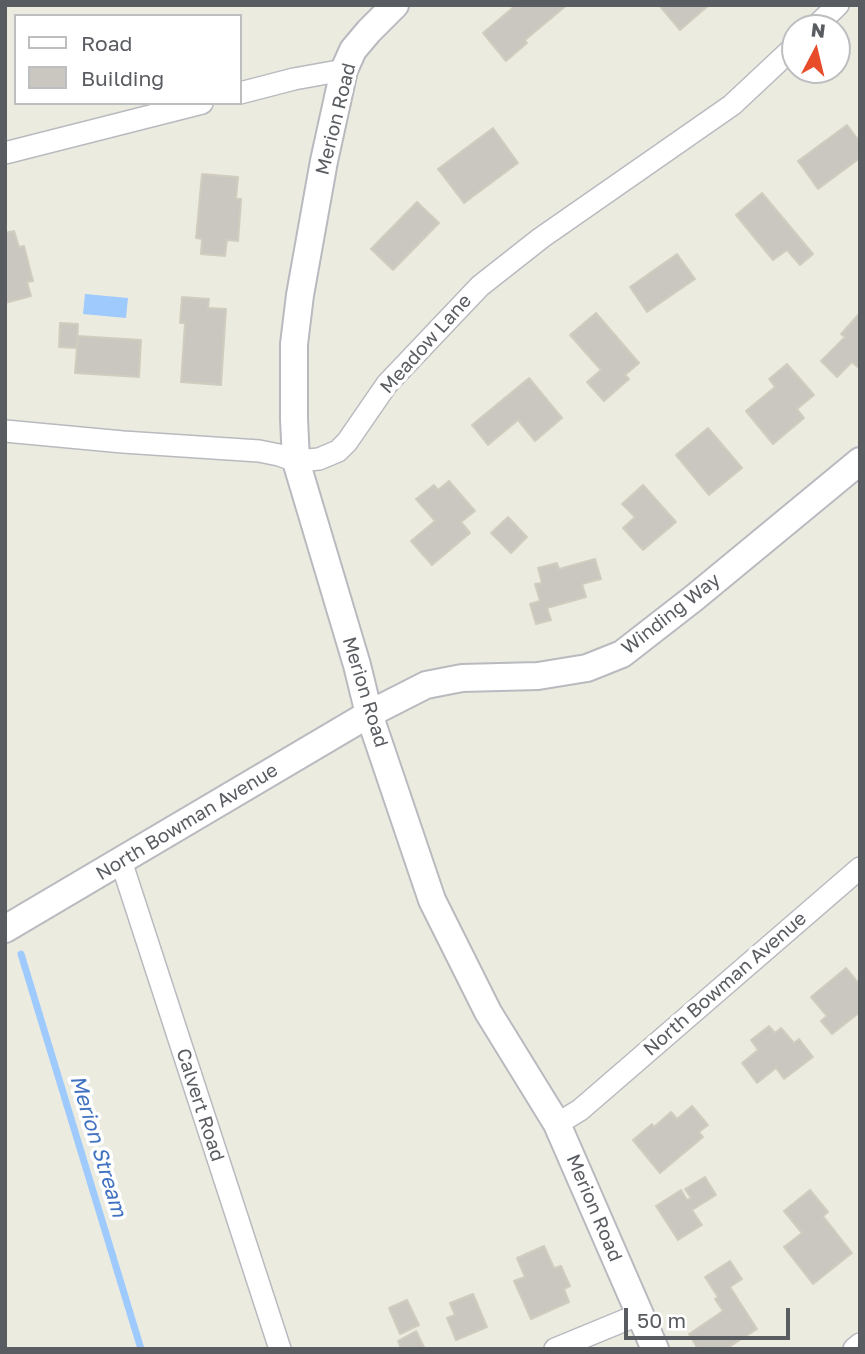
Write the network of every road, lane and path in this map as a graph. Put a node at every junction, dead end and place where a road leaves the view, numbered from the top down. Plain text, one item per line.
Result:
1 (395, 5) edge
2 (781, 59) edge
3 (344, 70) junction
4 (242, 92) edge
5 (194, 105) edge
6 (5, 153) edge
7 (5, 431) edge
8 (296, 461) junction
9 (860, 461) edge
10 (369, 714) junction
11 (121, 861) junction
12 (860, 868) edge
13 (5, 929) edge
14 (557, 1124) junction
15 (639, 1314) junction
16 (860, 1344) edge
17 (280, 1349) edge
18 (555, 1349) edge
19 (655, 1349) edge
20 (854, 1349) edge

1 - 3 street, Merion Road
2 - 8 street, Meadow Lane
3 - 4 street
3 - 8 street, Merion Road
5 - 6 street
7 - 8 street, Meadow Lane
8 - 10 street, Merion Road
9 - 10 street, Winding Way
10 - 11 street, North Bowman Avenue
10 - 14 street, Merion Road
11 - 13 street, North Bowman Avenue
11 - 17 street, Calvert Road
12 - 14 street, North Bowman Avenue
14 - 15 street, Merion Road
15 - 18 street
15 - 19 street, Merion Road
16 - 20 street

